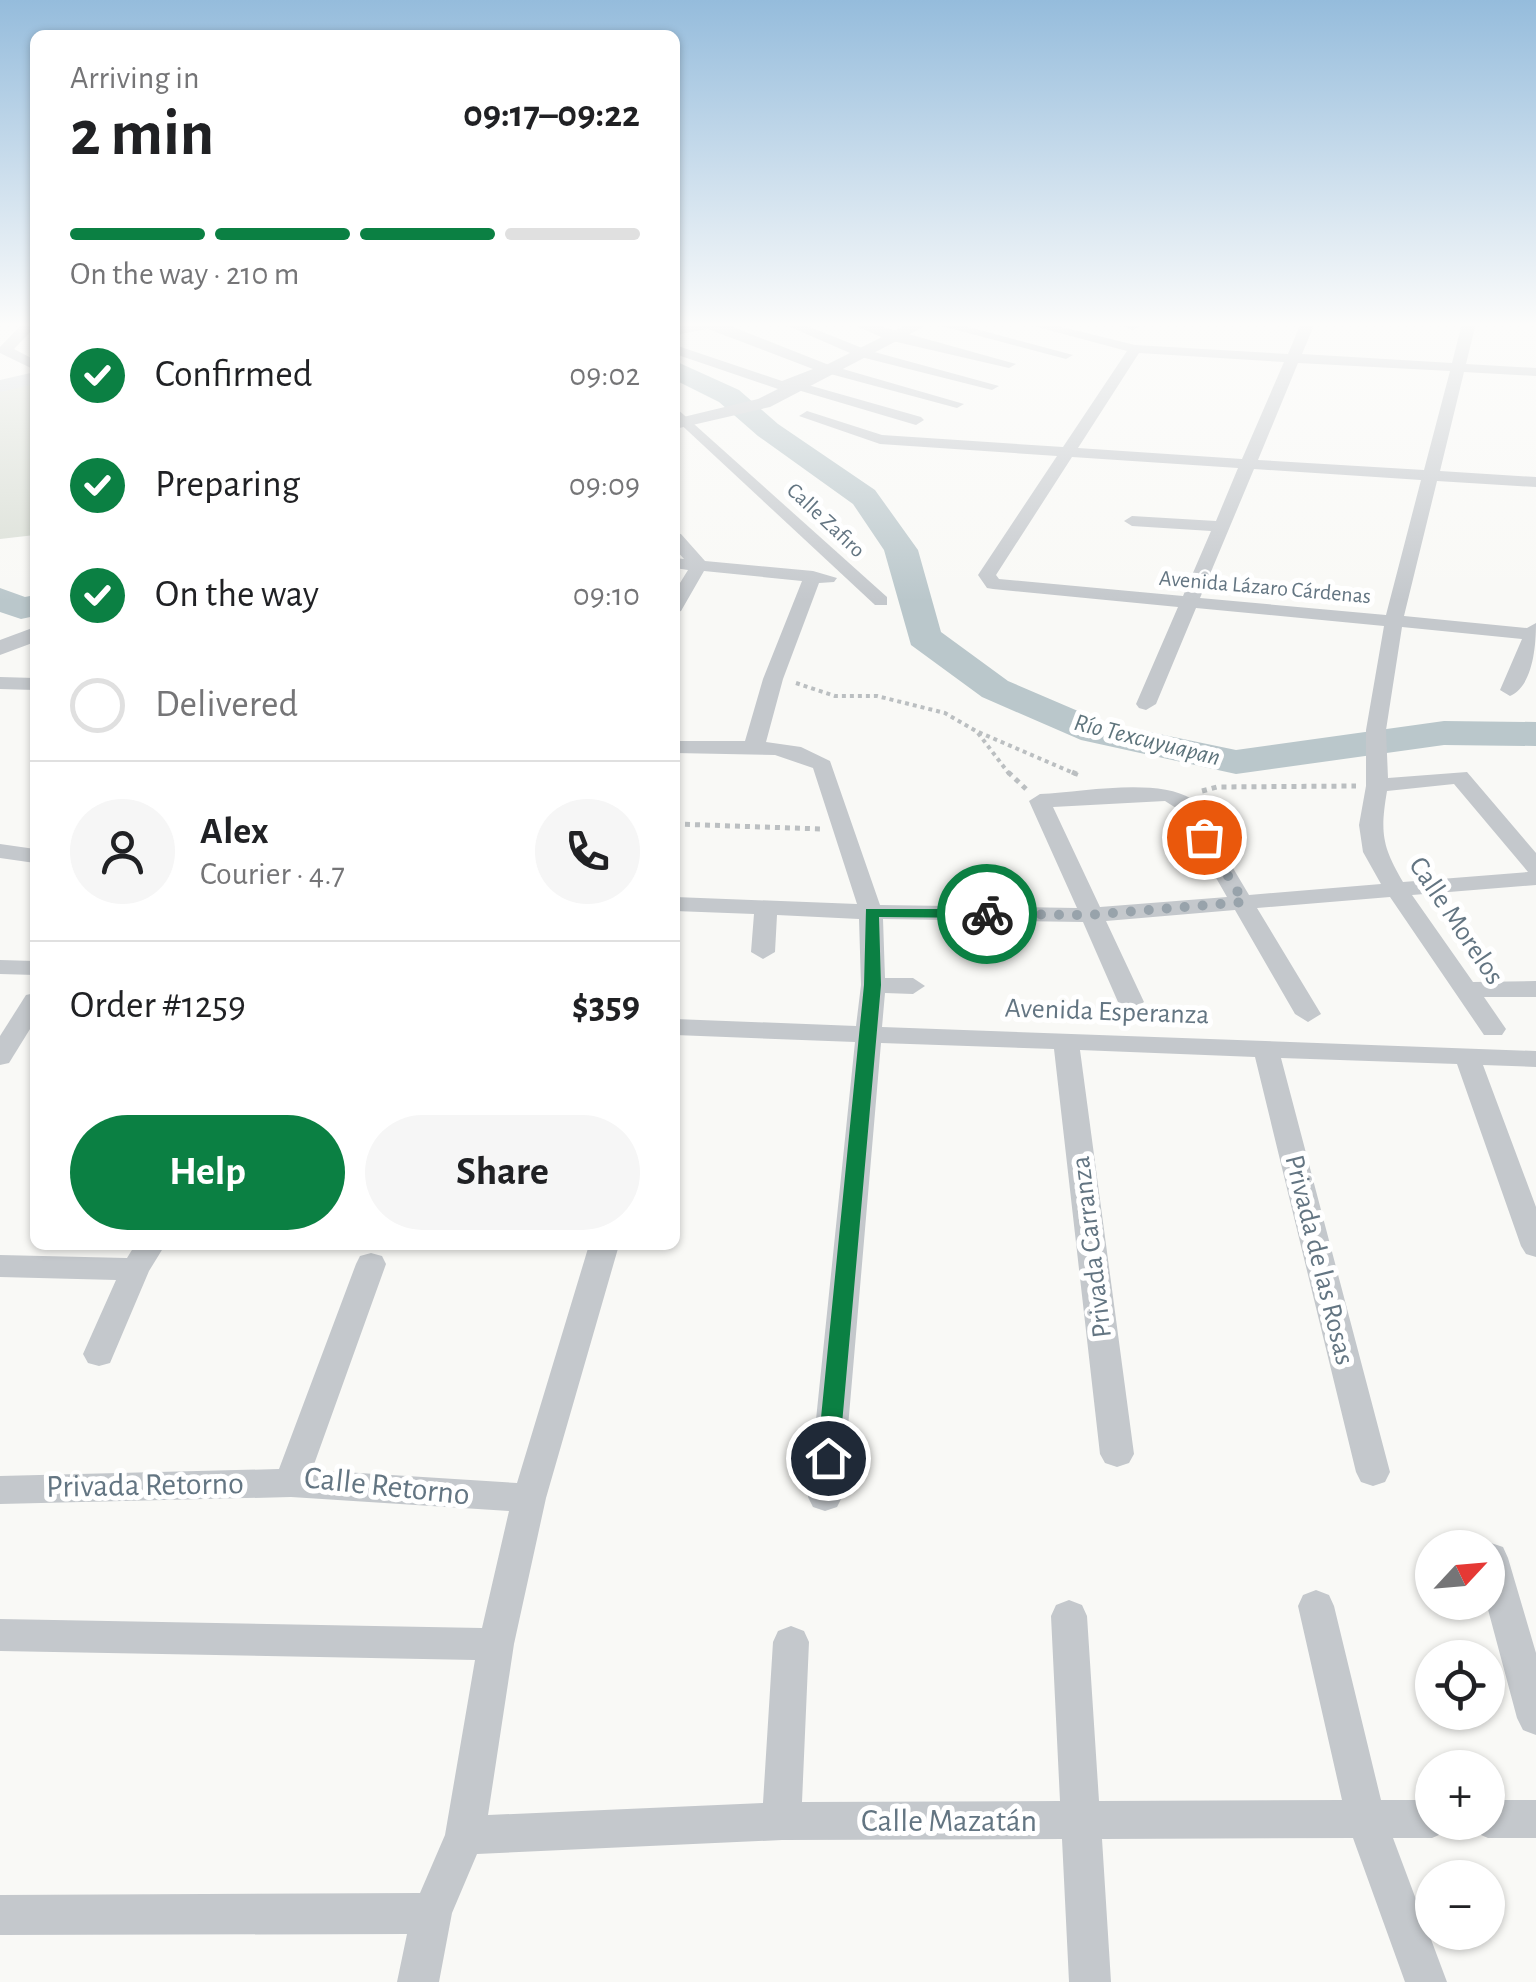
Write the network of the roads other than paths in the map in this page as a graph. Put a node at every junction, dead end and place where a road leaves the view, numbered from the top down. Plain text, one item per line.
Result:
1 (705, 415) edge
2 (899, 415) edge
3 (1093, 415) edge
4 (1268, 415) edge
5 (1446, 415) edge
6 (807, 416) dead end
7 (680, 419) edge
8 (680, 420) edge
9 (916, 420) dead end
10 (1068, 454) junction
11 (1246, 465) junction
12 (1431, 476) junction
13 (1536, 482) edge
14 (1132, 521) dead end
15 (1220, 526) junction
16 (680, 544) edge
17 (680, 563) edge
18 (699, 565) junction
19 (813, 576) junction
20 (858, 581) junction
21 (680, 598) edge
22 (880, 601) dead end
23 (1186, 603) junction
24 (1394, 620) junction
25 (1535, 632) edge
26 (30, 636) edge
27 (1, 646) edge
28 (0, 683) edge
29 (30, 684) edge
30 (1510, 690) dead end
31 (1146, 704) dead end
32 (680, 747) edge
33 (753, 750) junction
34 (1377, 776) junction
35 (0, 851) edge
36 (30, 855) edge
37 (1536, 867) edge
38 (1536, 878) edge
39 (1395, 888) junction
40 (1244, 902) junction
41 (680, 904) edge
42 (766, 908) junction
43 (871, 912) junction
44 (1089, 915) junction
45 (763, 952) dead end
46 (0, 966) edge
47 (30, 968) edge
48 (872, 985) junction
49 (913, 986) dead end
50 (1536, 989) edge
51 (1467, 990) junction
52 (1131, 1002) dead end
53 (1308, 1014) dead end
54 (18, 1024) edge
55 (680, 1027) edge
56 (1492, 1029) dead end
57 (866, 1033) junction
58 (1066, 1040) junction
59 (1266, 1049) junction
60 (0, 1056) edge
61 (1467, 1058) junction
62 (1536, 1059) edge
63 (1528, 1202) edge
64 (1536, 1246) edge
65 (603, 1250) edge
66 (142, 1257) edge
67 (371, 1264) dead end
68 (0, 1266) edge
69 (100, 1354) dead end
70 (1117, 1454) dead end
71 (1372, 1472) dead end
72 (291, 1483) junction
73 (0, 1490) edge
74 (824, 1497) dead end
75 (529, 1498) junction
76 (1316, 1606) dead end
77 (1505, 1608) edge
78 (1069, 1616) dead end
79 (0, 1635) edge
80 (791, 1642) dead end
81 (496, 1644) junction
82 (1536, 1718) edge
83 (1505, 1819) edge
84 (1536, 1819) edge
85 (1078, 1820) junction
86 (1366, 1820) junction
87 (1415, 1820) edge
88 (782, 1821) junction
89 (465, 1835) junction
90 (432, 1913) junction
91 (0, 1914) edge
92 (418, 1982) edge
93 (1090, 1982) edge
94 (1426, 1982) edge

1 - 7 street
2 - 9 street
3 - 10 street
4 - 11 street
5 - 12 street, Calle Morelos
6 - 10 street
8 - 20 street, Calle Zafiro
10 - 11 street
10 - 23 street, Avenida Lázaro Cárdenas
11 - 12 street
11 - 15 street
12 - 13 street
12 - 24 street, Calle Morelos
14 - 15 street
15 - 23 street
16 - 18 street
17 - 18 street
18 - 19 street
18 - 21 street
19 - 20 street
19 - 33 street
20 - 22 street, Calle Zafiro
23 - 24 street, Avenida Lázaro Cárdenas
23 - 31 street
24 - 25 street, Avenida Lázaro Cárdenas
24 - 34 street, Calle Morelos
25 - 30 street
26 - 27 street
28 - 29 street
32 - 33 street
33 - 43 street
34 - 37 street
34 - 39 street, Calle Morelos
35 - 36 street
38 - 39 street
39 - 40 street
39 - 51 street, Calle Morelos
40 - 44 street
40 - 44 street
40 - 53 street
41 - 42 street
42 - 43 street
42 - 45 street
43 - 44 street
43 - 48 street
44 - 52 street
46 - 47 street
48 - 49 street
48 - 57 street
50 - 51 street
51 - 56 street, Calle Morelos
54 - 60 street
55 - 57 street, Avenida Esperanza
57 - 58 street, Avenida Esperanza
57 - 74 street
58 - 59 street, Avenida Esperanza
58 - 70 street, Privada Carranza
59 - 61 street, Avenida Esperanza
59 - 71 street, Privada de las Rosas
61 - 62 street, Avenida Esperanza
61 - 63 street
63 - 64 street
65 - 75 street
66 - 68 street
66 - 69 street
67 - 72 street, Calle Retorno
72 - 73 street, Privada Retorno
72 - 75 street, Calle Retorno
75 - 81 street
76 - 86 street
77 - 82 street
78 - 85 street
79 - 81 street
80 - 88 street
81 - 89 street
83 - 84 street
85 - 86 street, Calle Mazatán
85 - 88 street, Calle Mazatán
85 - 93 street
86 - 87 street, Calle Mazatán
86 - 94 street
88 - 89 street, Calle Mazatán
89 - 90 street
90 - 91 street
90 - 92 street

